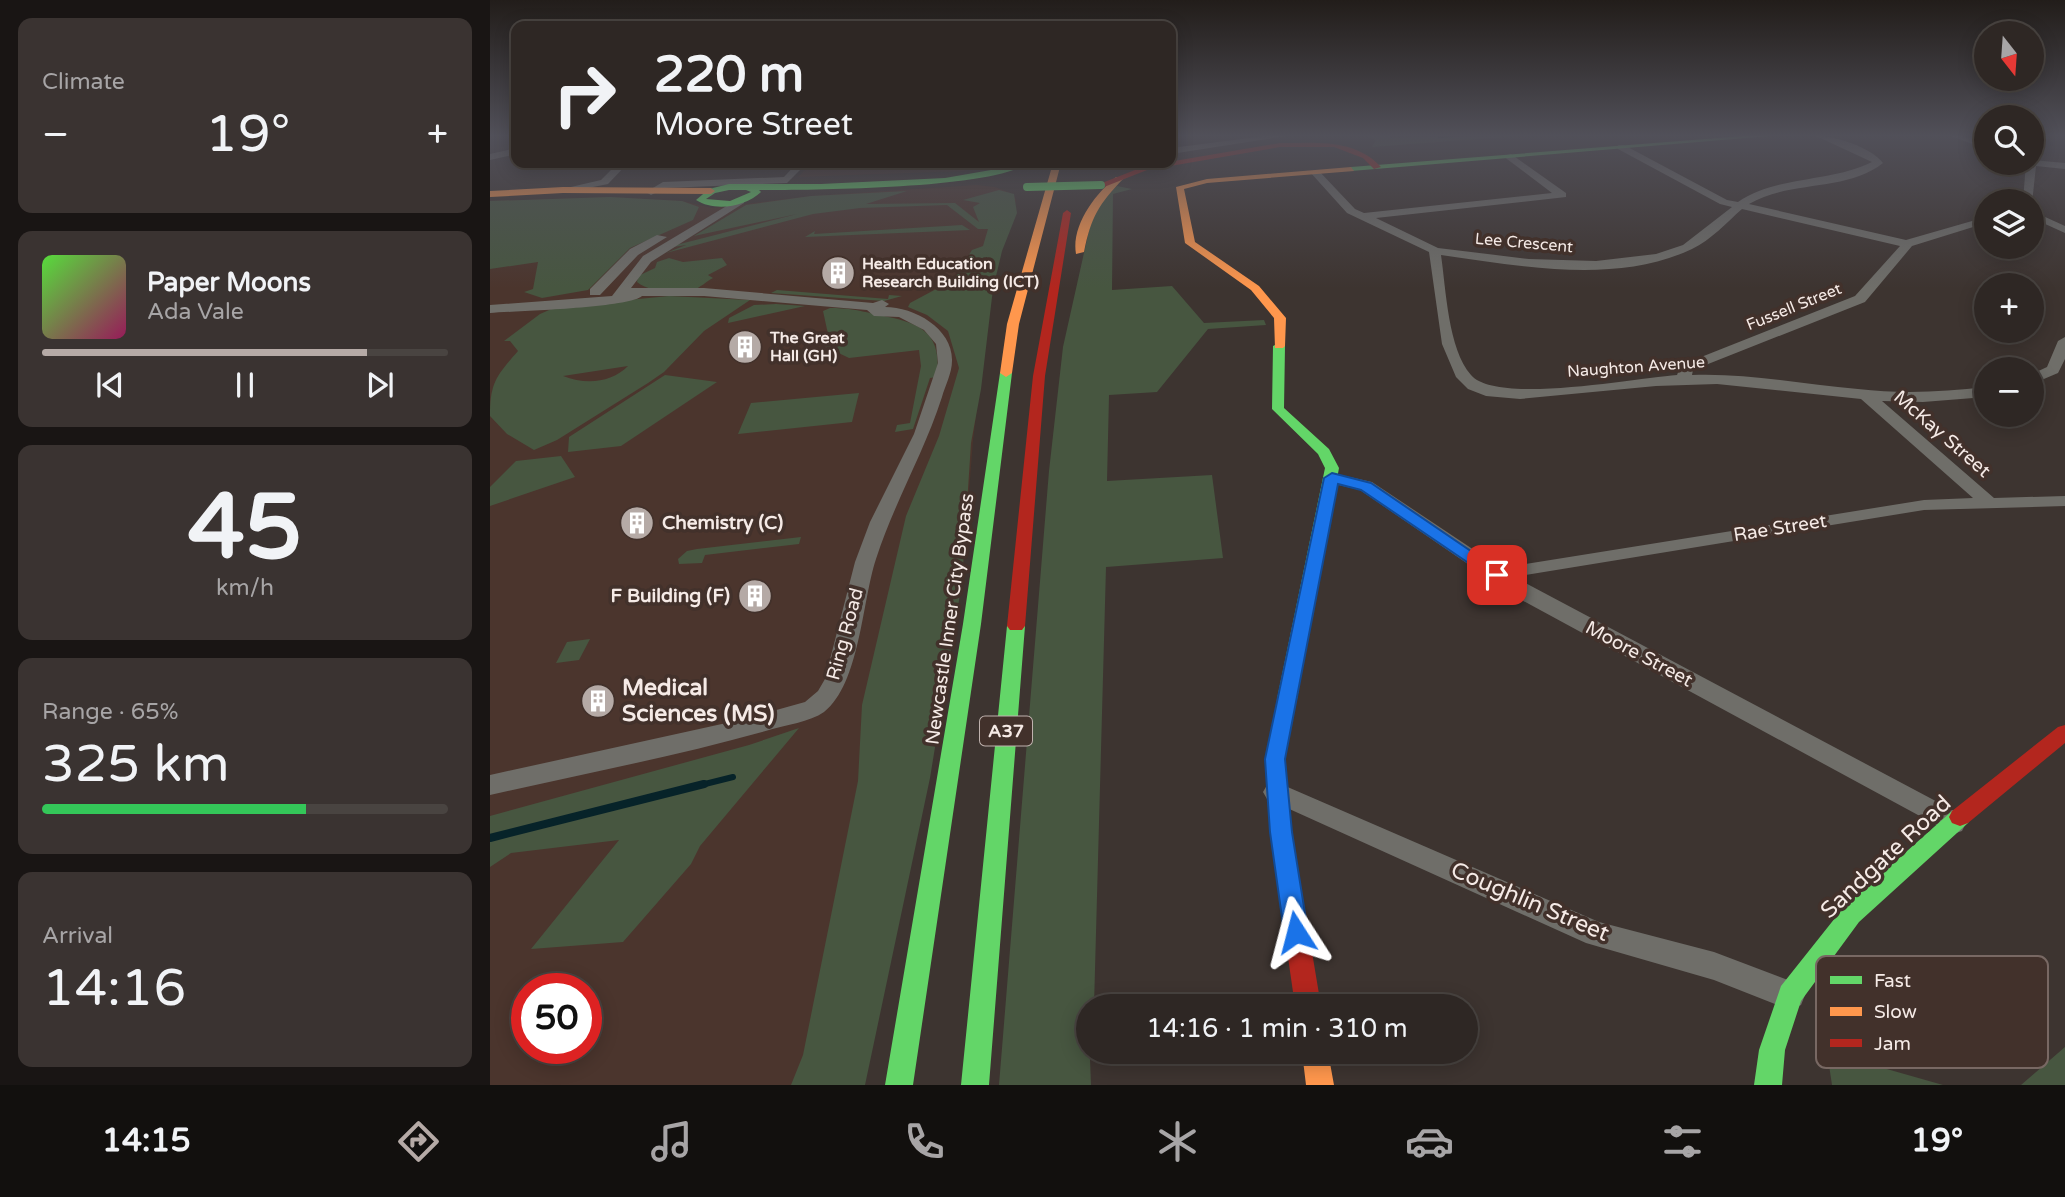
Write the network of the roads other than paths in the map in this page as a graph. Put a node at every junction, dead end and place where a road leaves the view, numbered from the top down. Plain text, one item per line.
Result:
1 (601, 187) edge
2 (613, 187) edge
3 (660, 187) edge
4 (843, 187) edge
5 (1025, 187) edge
6 (1051, 187) edge
7 (1071, 187) edge
8 (1106, 187) edge
9 (1181, 187) edge
10 (1329, 187) edge
11 (1550, 187) edge
12 (1695, 187) edge
13 (1787, 187) edge
14 (651, 192) junction
15 (490, 196) edge
16 (745, 196) junction
17 (707, 198) junction
18 (1741, 206) junction
19 (1026, 214) dead end
20 (1363, 216) junction
21 (2044, 220) edge
22 (1974, 224) edge
23 (2065, 230) edge
24 (1908, 244) junction
25 (1435, 251) junction
26 (631, 276) junction
27 (655, 292) junction
28 (679, 292) junction
29 (620, 294) junction
30 (590, 296) junction
31 (490, 307) edge
32 (999, 311) dead end
33 (2065, 341) edge
34 (2044, 374) edge
35 (1040, 376) junction
36 (1684, 379) junction
37 (1974, 392) edge
38 (1867, 396) junction
39 (996, 444) junction
40 (1332, 478) junction
41 (2065, 501) edge
42 (1989, 503) junction
43 (1497, 575) junction
44 (2065, 732) edge
45 (490, 785) edge
46 (1276, 792) junction
47 (1953, 822) junction
48 (1820, 956) edge
49 (1816, 961) edge
50 (1306, 994) edge
51 (1790, 995) junction
52 (1317, 1064) edge
53 (899, 1085) edge
54 (975, 1085) edge
55 (1320, 1085) edge
56 (1768, 1085) edge

1 - 15 main road
2 - 14 main road
3 - 14 street
4 - 16 main road
5 - 19 main road
6 - 39 main road, Newcastle Inner City Bypass / A37
7 - 35 main road, A37
8 - 35 main road
9 - 40 main road
10 - 20 street, Lee Crescent
11 - 20 street
12 - 18 street
13 - 18 street, Lee Crescent
14 - 17 main road
15 - 17 main road
16 - 17 main road
16 - 26 street
17 - 30 street
18 - 24 street
18 - 25 street, Lee Crescent
20 - 25 street, Lee Crescent
21 - 23 street
22 - 24 street
24 - 36 street, Fussell Street
25 - 36 street, Naughton Avenue
26 - 27 street
26 - 29 street
27 - 28 street, Ring Road
27 - 29 street, Ring Road
28 - 29 street, Ring Road
28 - 45 street, Ring Road
29 - 30 street
30 - 31 street
32 - 39 main road
33 - 34 street
35 - 54 main road, A37
36 - 38 street, Naughton Avenue
37 - 38 street, Naughton Avenue
38 - 42 street, McKay Street
39 - 53 main road, Newcastle Inner City Bypass / A37
40 - 43 street, Moore Street
40 - 46 main road
41 - 42 street, Rae Street
42 - 43 street, Rae Street
43 - 47 street, Moore Street
44 - 47 main road, Sandgate Road
46 - 50 main road
46 - 51 street, Coughlin Street
47 - 48 main road, Sandgate Road
49 - 51 main road, Sandgate Road
51 - 56 main road, Sandgate Road
52 - 55 main road

